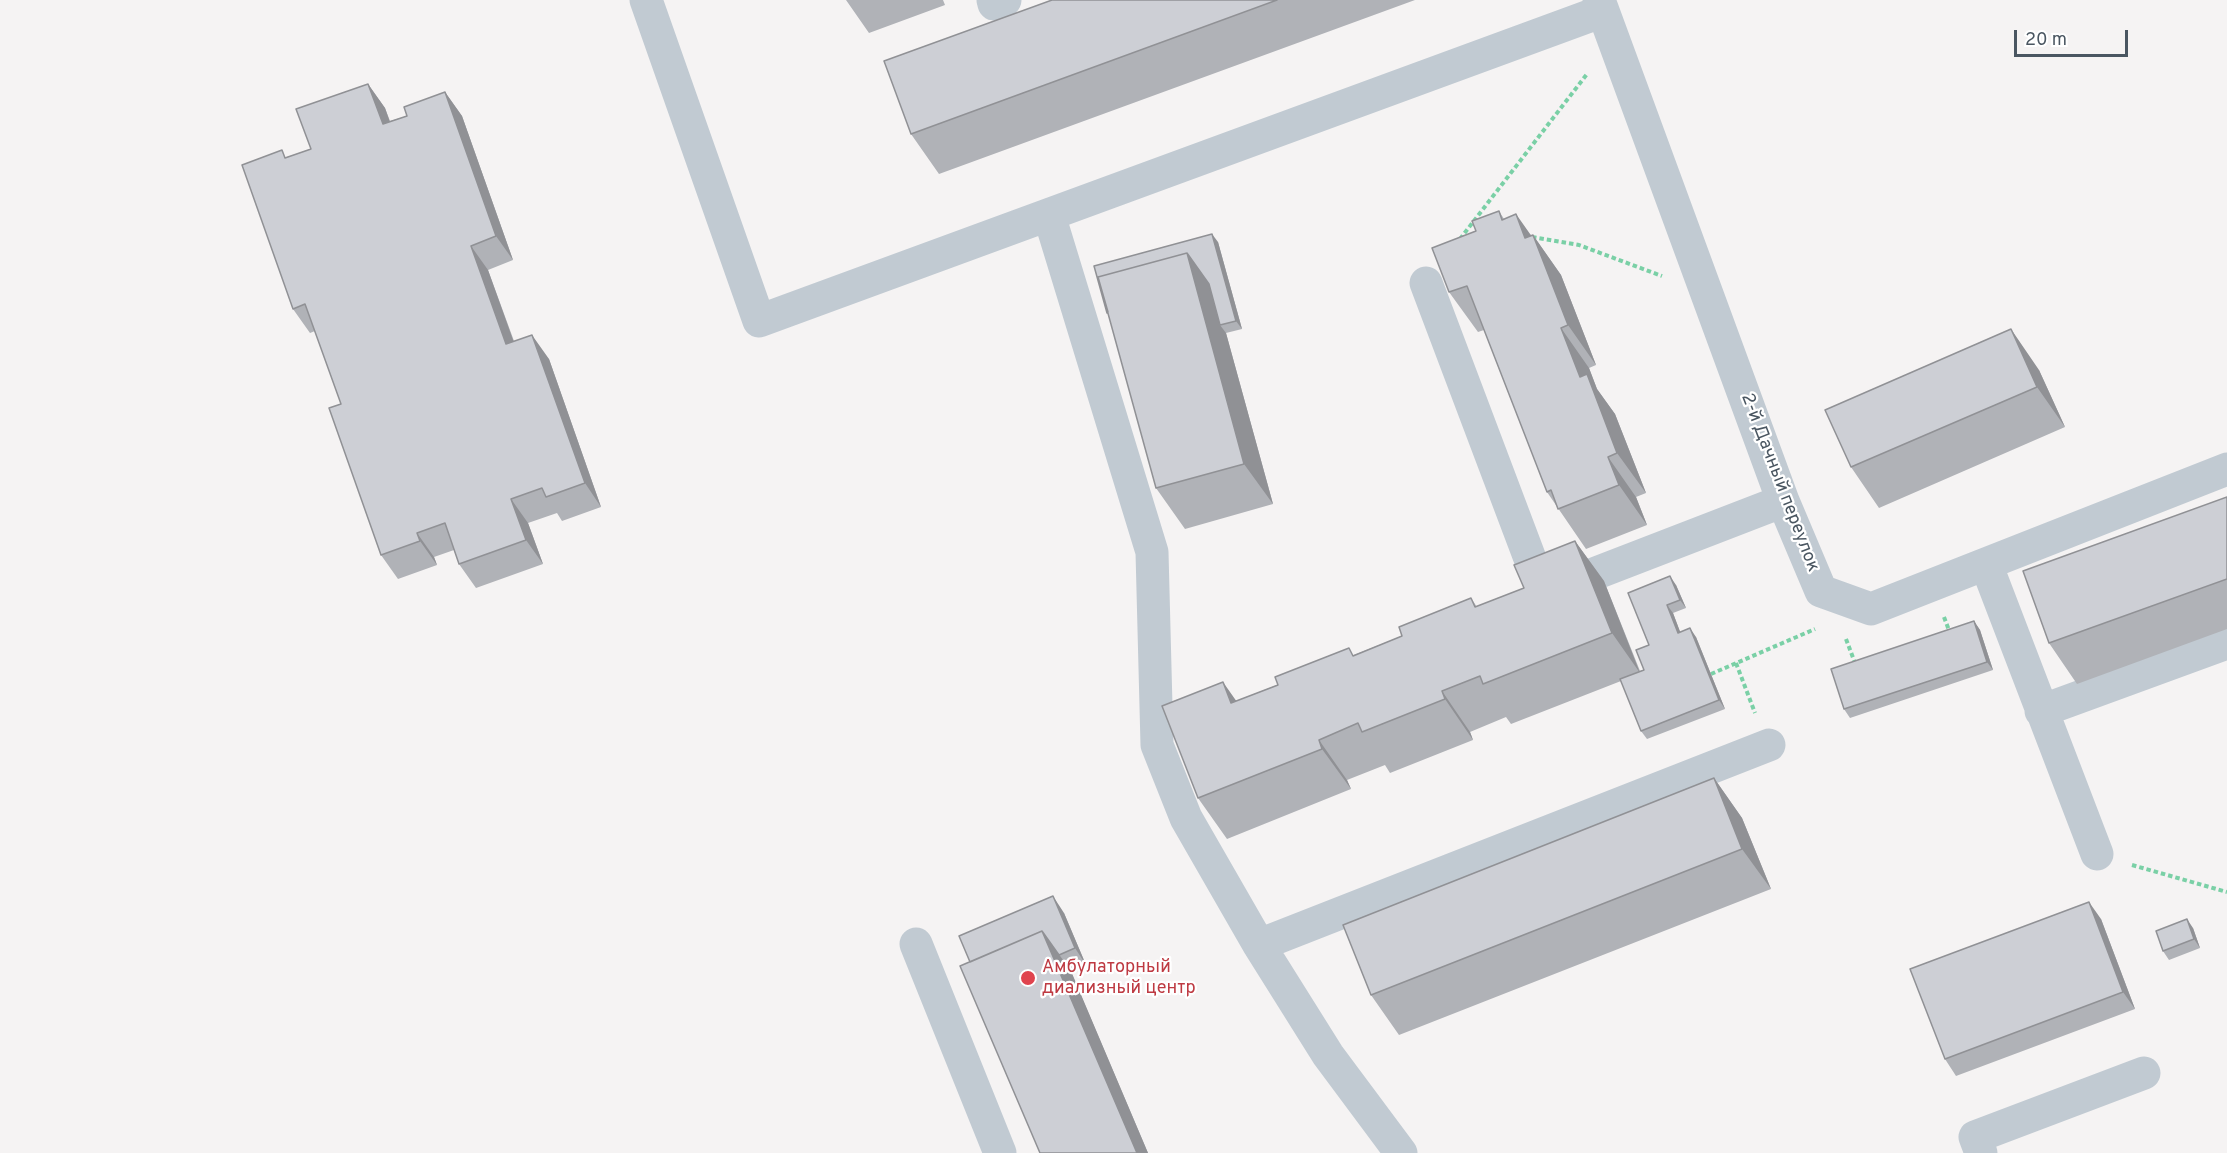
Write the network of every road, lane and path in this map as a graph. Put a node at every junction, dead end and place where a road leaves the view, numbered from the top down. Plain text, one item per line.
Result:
1 (646, 0) edge
2 (993, 0) edge
3 (1005, 0) edge
4 (1601, 6) edge
5 (1590, 70) dead end
6 (1049, 215) junction
7 (1470, 225) junction
8 (1481, 227) edge
9 (1525, 235) edge
10 (1666, 278) dead end
11 (1426, 283) joint
12 (2227, 469) edge
13 (1783, 501) junction
14 (1986, 564) junction
15 (1824, 625) dead end
16 (1958, 629) edge
17 (1843, 630) dead end
18 (1939, 635) edge
19 (2227, 643) edge
20 (1866, 660) edge
21 (1736, 663) junction
22 (1855, 664) junction
23 (1846, 668) edge
24 (1858, 671) edge
25 (1711, 674) edge
26 (2041, 711) junction
27 (1190, 732) edge
28 (1157, 745) junction
29 (1769, 745) joint
30 (2097, 854) joint
31 (2227, 892) edge
32 (916, 944) dead end
33 (1259, 945) junction
34 (2144, 1073) dead end
35 (1000, 1153) edge
36 (1401, 1153) edge
37 (1981, 1153) edge

1 - 6 street
2 - 3 street
4 - 6 street
4 - 13 street, 2-й Дачный переулок
5 - 7 path
6 - 28 street
7 - 8 path
7 - 11 path
9 - 10 path
11 - 13 street
12 - 14 street, 2-й Дачный переулок
13 - 14 street, 2-й Дачный переулок
14 - 26 street
15 - 21 path
16 - 18 path
17 - 22 path
19 - 26 street
20 - 22 path
21 - 25 path
21 - 29 path
22 - 23 path
22 - 24 path
26 - 30 street
27 - 28 street
28 - 33 street
29 - 33 street
30 - 31 path
32 - 35 street
33 - 36 street
34 - 37 street

